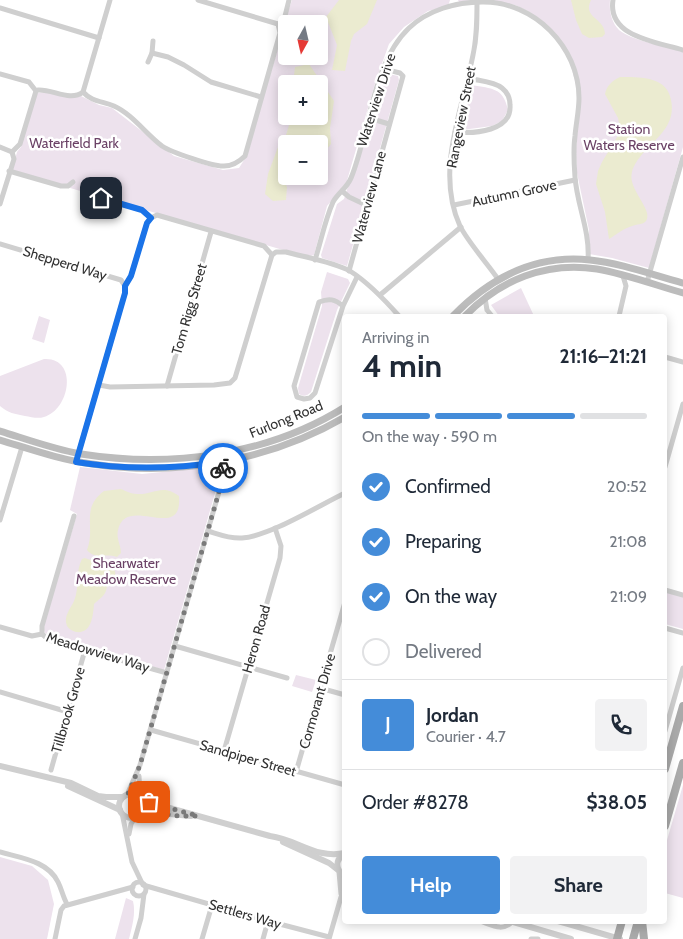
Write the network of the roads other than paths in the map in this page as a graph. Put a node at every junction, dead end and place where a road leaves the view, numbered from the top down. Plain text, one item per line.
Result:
1 (110, 0) edge
2 (198, 0) edge
3 (289, 0) edge
4 (613, 0) edge
5 (455, 2) edge
6 (476, 2) junction
7 (0, 8) edge
8 (285, 15) edge
9 (278, 24) edge
10 (99, 38) junction
11 (278, 40) edge
12 (153, 41) dead end
13 (683, 50) edge
14 (152, 53) junction
15 (148, 62) dead end
16 (384, 69) junction
17 (0, 74) edge
18 (468, 78) junction
19 (36, 91) junction
20 (83, 92) junction
21 (262, 97) junction
22 (369, 118) junction
23 (389, 124) junction
24 (455, 132) junction
25 (0, 147) edge
26 (12, 152) junction
27 (683, 157) edge
28 (10, 171) junction
29 (575, 180) junction
30 (73, 182) dead end
31 (342, 191) junction
32 (95, 200) dead end
33 (0, 204) edge
34 (366, 205) junction
35 (454, 205) junction
36 (151, 218) junction
37 (461, 227) junction
38 (211, 232) junction
39 (0, 244) edge
40 (272, 255) junction
41 (588, 259) junction
42 (316, 260) junction
43 (348, 271) junction
44 (649, 274) junction
45 (623, 276) junction
46 (358, 277) junction
47 (498, 279) junction
48 (636, 279) junction
49 (647, 282) junction
50 (683, 283) edge
51 (125, 286) junction
52 (503, 286) junction
53 (625, 293) junction
54 (683, 293) edge
55 (380, 295) junction
56 (485, 297) junction
57 (343, 306) junction
58 (473, 308) junction
59 (487, 310) junction
60 (397, 314) edge
61 (454, 314) edge
62 (467, 314) edge
63 (490, 314) edge
64 (620, 314) edge
65 (667, 358) edge
66 (683, 362) edge
67 (99, 385) junction
68 (167, 386) junction
69 (683, 404) edge
70 (342, 409) edge
71 (342, 419) edge
72 (0, 431) edge
73 (0, 440) edge
74 (22, 447) junction
75 (79, 453) junction
76 (221, 454) junction
77 (667, 460) edge
78 (76, 462) junction
79 (222, 462) junction
80 (342, 494) edge
81 (74, 516) dead end
82 (0, 517) edge
83 (275, 528) junction
84 (208, 531) junction
85 (667, 591) edge
86 (683, 595) edge
87 (342, 612) edge
88 (0, 627) edge
89 (667, 629) edge
90 (683, 633) edge
91 (42, 634) junction
92 (175, 646) junction
93 (86, 650) junction
94 (248, 667) junction
95 (683, 668) edge
96 (167, 673) junction
97 (287, 678) dead end
98 (320, 688) junction
99 (0, 692) edge
100 (342, 694) edge
101 (683, 706) edge
102 (68, 712) junction
103 (667, 724) edge
104 (150, 730) junction
105 (224, 751) junction
106 (667, 762) edge
107 (683, 763) edge
108 (140, 765) junction
109 (0, 766) edge
110 (51, 770) dead end
111 (296, 772) junction
112 (60, 782) junction
113 (342, 784) edge
114 (125, 796) junction
115 (140, 799) junction
116 (121, 812) junction
117 (137, 816) junction
118 (198, 816) junction
119 (667, 819) edge
120 (270, 836) junction
121 (128, 840) junction
122 (0, 852) edge
123 (342, 854) edge
124 (342, 856) edge
125 (135, 870) junction
126 (341, 873) edge
127 (143, 884) junction
128 (134, 890) junction
129 (161, 890) junction
130 (144, 893) junction
131 (341, 897) joint
132 (68, 904) junction
133 (212, 905) junction
134 (142, 910) junction
135 (268, 921) junction
136 (490, 924) edge
137 (510, 924) edge
138 (518, 924) edge
139 (568, 924) edge
140 (621, 924) edge
141 (637, 924) edge
142 (642, 924) edge
143 (329, 938) edge
144 (55, 939) edge
145 (135, 939) edge
146 (202, 939) edge
147 (263, 939) edge
148 (531, 939) edge
149 (538, 939) edge
150 (571, 939) edge
151 (618, 939) edge
152 (633, 939) edge
153 (644, 939) edge

1 - 10 street
2 - 9 street
3 - 8 street
4 - 13 street
5 - 6 street, Waterview Drive
5 - 16 street, Waterview Drive
6 - 18 street, Rangeview Street
6 - 29 street, Waterview Drive
7 - 10 street
10 - 20 street
11 - 21 street
12 - 14 street
14 - 15 street
14 - 21 street
16 - 22 street, Waterview Drive
16 - 23 street, Waterview Lane
17 - 19 street
18 - 24 street, Rangeview Street
18 - 24 street
19 - 20 street
19 - 26 street
20 - 21 street
22 - 23 street
22 - 31 street, Waterview Drive
23 - 34 street, Waterview Lane
24 - 35 street, Rangeview Street
25 - 26 street
26 - 28 street
27 - 44 street
28 - 30 street
28 - 33 street
29 - 35 street, Autumn Grove
29 - 41 street, Waterview Drive
31 - 34 street
31 - 42 street, Waterview Drive
32 - 36 street
34 - 43 street, Waterview Lane
35 - 37 street, Rangeview Street
36 - 38 street
36 - 51 street
37 - 47 street, Rangeview Street
37 - 55 street
38 - 40 street
38 - 68 street, Tom Rigg Street
39 - 51 street, Shepperd Way
40 - 42 street
40 - 68 street
41 - 44 main road
41 - 47 main road
42 - 43 street
43 - 46 street
44 - 49 street
44 - 50 main road
45 - 48 main road
45 - 52 main road
45 - 53 street
46 - 55 street
46 - 57 street
47 - 52 main road
47 - 61 main road
48 - 49 main road
48 - 53 street
49 - 54 main road
51 - 67 street
52 - 56 main road
53 - 64 street
55 - 60 street
56 - 58 main road
56 - 59 street
57 - 57 street
58 - 59 street
58 - 62 main road
59 - 63 street
65 - 66 street
67 - 68 street
67 - 75 street
69 - 77 street
70 - 76 main road, Furlong Road
71 - 79 main road, Furlong Road
72 - 75 main road, Furlong Road
73 - 74 main road, Furlong Road
74 - 78 main road, Furlong Road
74 - 82 street
75 - 76 main road, Furlong Road
75 - 78 street
76 - 79 street
78 - 79 main road, Furlong Road
79 - 84 street
80 - 83 street
81 - 91 street
83 - 84 street
83 - 94 street, Heron Road
84 - 92 street
85 - 86 street
87 - 98 street, Cormorant Drive
88 - 91 street, Meadowview Way
89 - 90 street
91 - 93 street, Meadowview Way
92 - 94 street
92 - 96 street
93 - 96 street, Meadowview Way
93 - 102 street, Tillbrook Grove
94 - 97 street
94 - 105 street, Heron Road
95 - 103 street
96 - 104 street
98 - 100 street
98 - 111 street, Cormorant Drive
99 - 102 street
101 - 106 main road
102 - 110 street, Tillbrook Grove
104 - 105 street, Sandpiper Street
104 - 108 street
105 - 111 street, Sandpiper Street
107 - 119 main road
108 - 114 street
108 - 115 street
109 - 112 street
111 - 113 street, Sandpiper Street
112 - 114 street
112 - 116 street
114 - 115 street
114 - 116 street
115 - 117 street
115 - 118 street
116 - 117 street
116 - 121 street
117 - 118 street
117 - 121 street
118 - 120 street
120 - 123 street
120 - 126 street
121 - 125 street
122 - 132 street
124 - 126 street
125 - 127 street
125 - 128 street
126 - 131 street
127 - 128 street
127 - 129 street, Settlers Way
127 - 130 street
128 - 130 street, Settlers Way
128 - 132 street
128 - 134 street
129 - 130 street, Settlers Way
129 - 133 street, Settlers Way
130 - 134 street
131 - 143 street
132 - 144 street
133 - 135 street, Settlers Way
133 - 146 street
134 - 145 street
135 - 143 street, Settlers Way
135 - 147 street
136 - 137 street
138 - 150 street
139 - 151 street
140 - 151 main road
141 - 152 main road
142 - 153 main road
148 - 149 street

